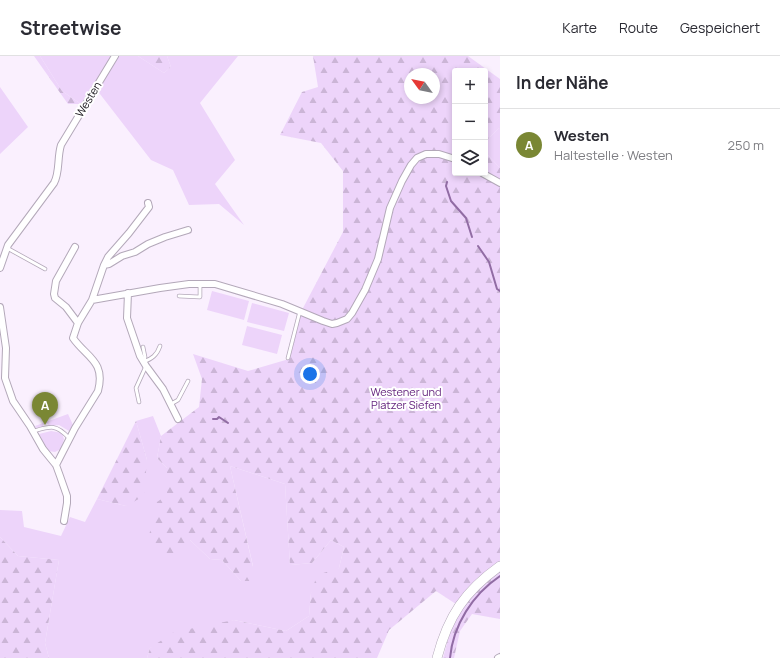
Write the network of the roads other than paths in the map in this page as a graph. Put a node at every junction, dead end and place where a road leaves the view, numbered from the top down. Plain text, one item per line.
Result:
1 (115, 56) edge
2 (452, 158) edge
3 (487, 176) edge
4 (500, 183) edge
5 (148, 202) dead end
6 (188, 230) dead end
7 (7, 248) junction
8 (75, 248) dead end
9 (104, 265) junction
10 (0, 268) edge
11 (45, 269) dead end
12 (200, 283) junction
13 (128, 293) junction
14 (179, 296) dead end
15 (92, 300) junction
16 (0, 307) edge
17 (298, 310) junction
18 (78, 323) junction
19 (160, 346) dead end
20 (143, 348) dead end
21 (288, 358) dead end
22 (145, 364) junction
23 (188, 380) dead end
24 (139, 402) dead end
25 (171, 404) junction
26 (178, 419) dead end
27 (33, 431) junction
28 (69, 438) junction
29 (56, 465) junction
30 (64, 522) dead end
31 (500, 566) edge
32 (437, 658) edge

1 - 7 street, Westen
2 - 17 street
3 - 4 street
5 - 9 street
6 - 9 street
7 - 10 street, Westen
7 - 11 lane
8 - 18 street
9 - 15 street
12 - 13 street
12 - 14 lane
12 - 17 street
13 - 15 street
13 - 22 street
15 - 18 street
16 - 27 street
17 - 21 lane
18 - 28 street
19 - 22 lane
20 - 22 lane
22 - 24 lane
22 - 25 street
23 - 25 lane
25 - 26 street
27 - 28 lane
27 - 29 street
28 - 29 street
29 - 30 street
31 - 32 main road

